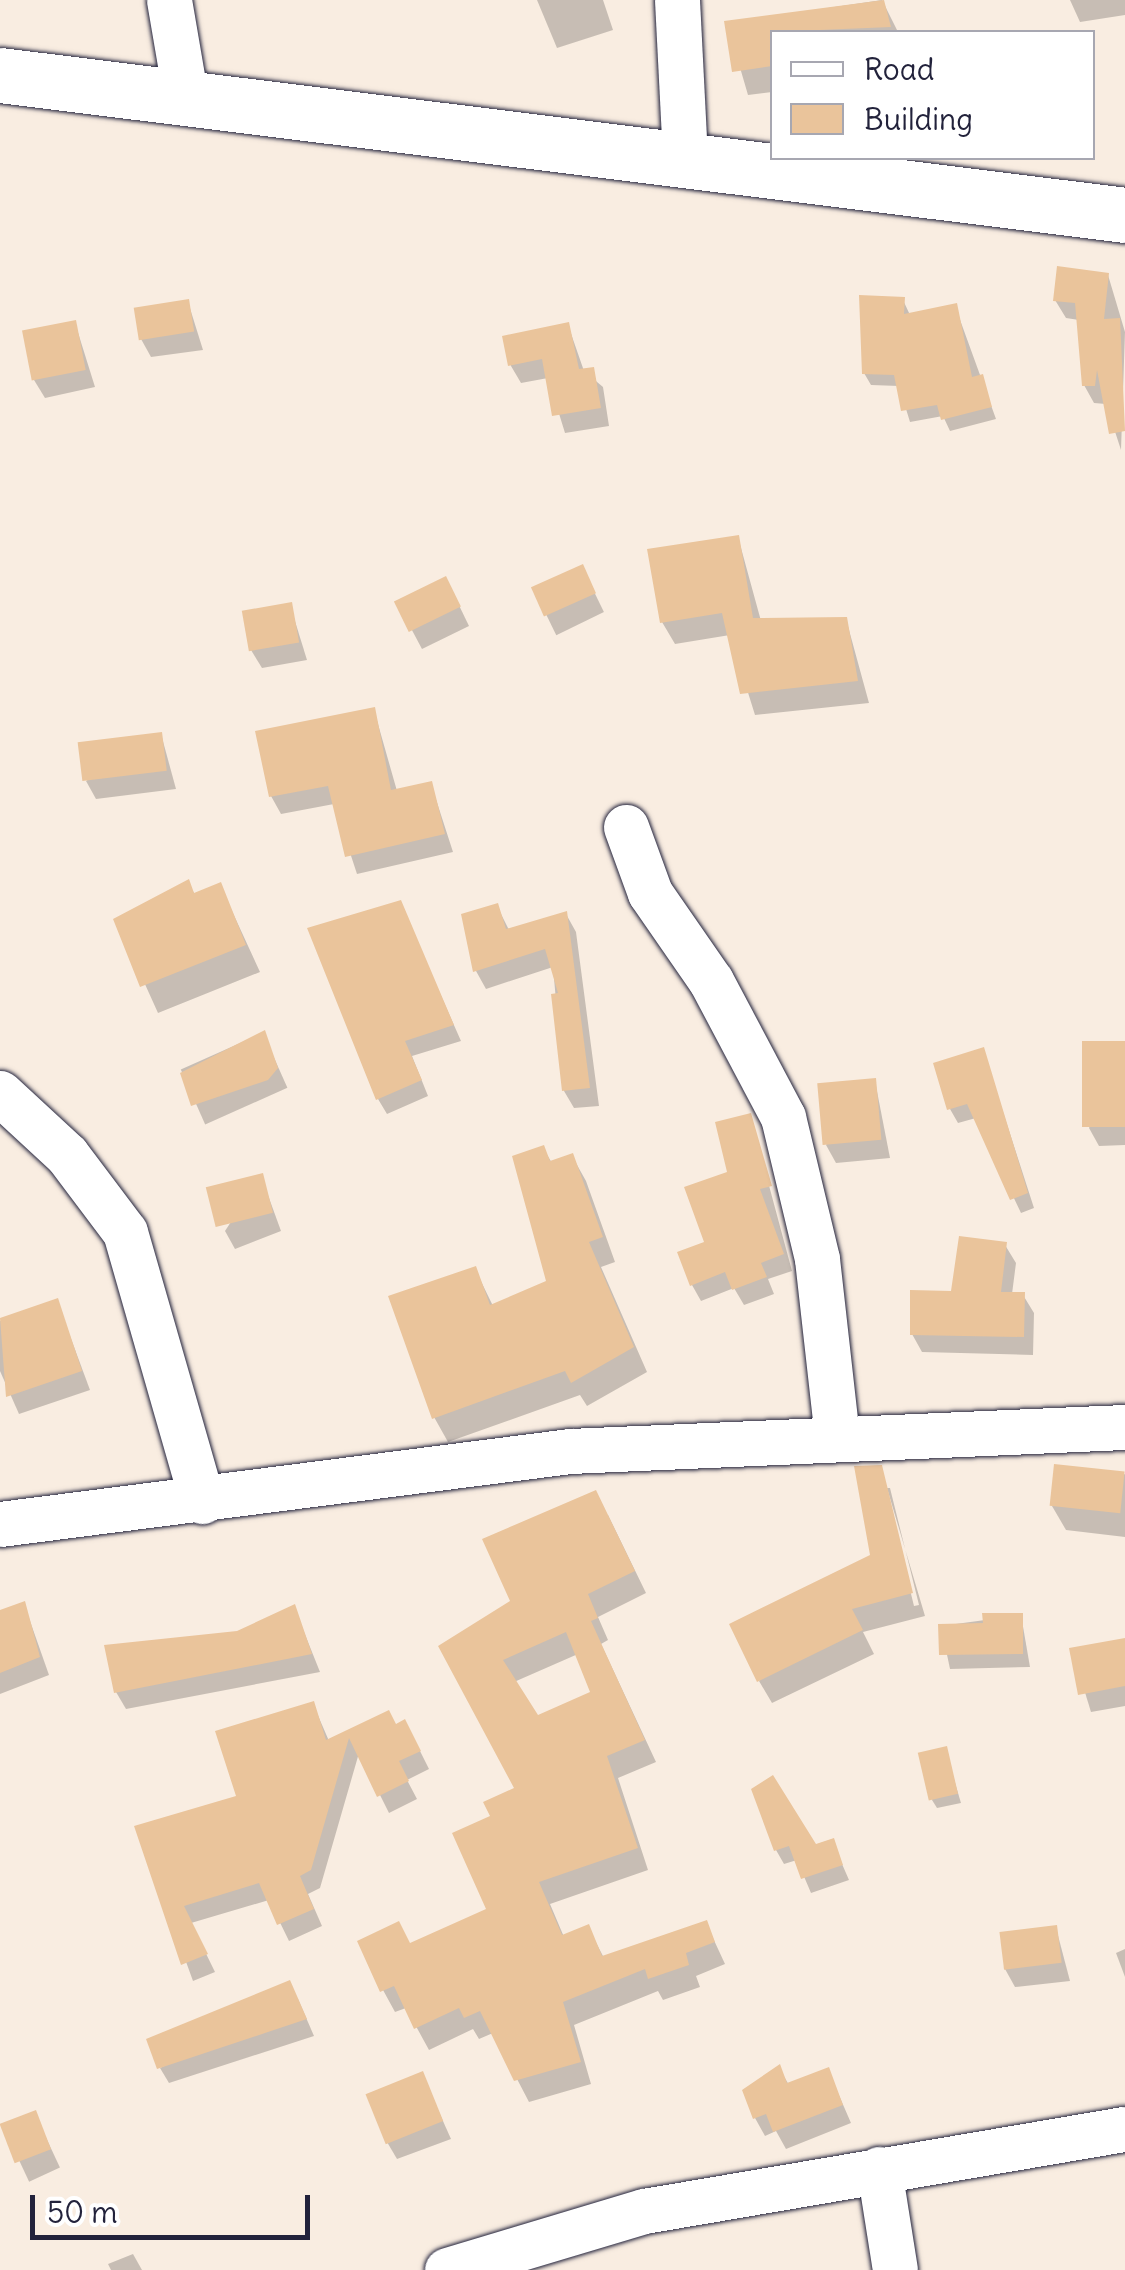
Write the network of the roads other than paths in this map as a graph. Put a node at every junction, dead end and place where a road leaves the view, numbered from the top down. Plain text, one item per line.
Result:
1 (169, 0) edge
2 (677, 0) edge
3 (0, 75) edge
4 (186, 99) junction
5 (685, 160) junction
6 (1125, 215) edge
7 (626, 826) dead end
8 (0, 1093) edge
9 (1125, 1427) edge
10 (837, 1436) junction
11 (202, 1501) junction
12 (0, 1524) edge
13 (1125, 2128) edge
14 (879, 2168) junction
15 (447, 2270) edge
16 (895, 2270) edge

1 - 4 street
2 - 5 street
3 - 4 main road
4 - 5 main road
5 - 6 main road
7 - 10 street
8 - 11 street
9 - 10 street
10 - 11 street
11 - 12 street
13 - 14 street
14 - 15 street
14 - 16 street

